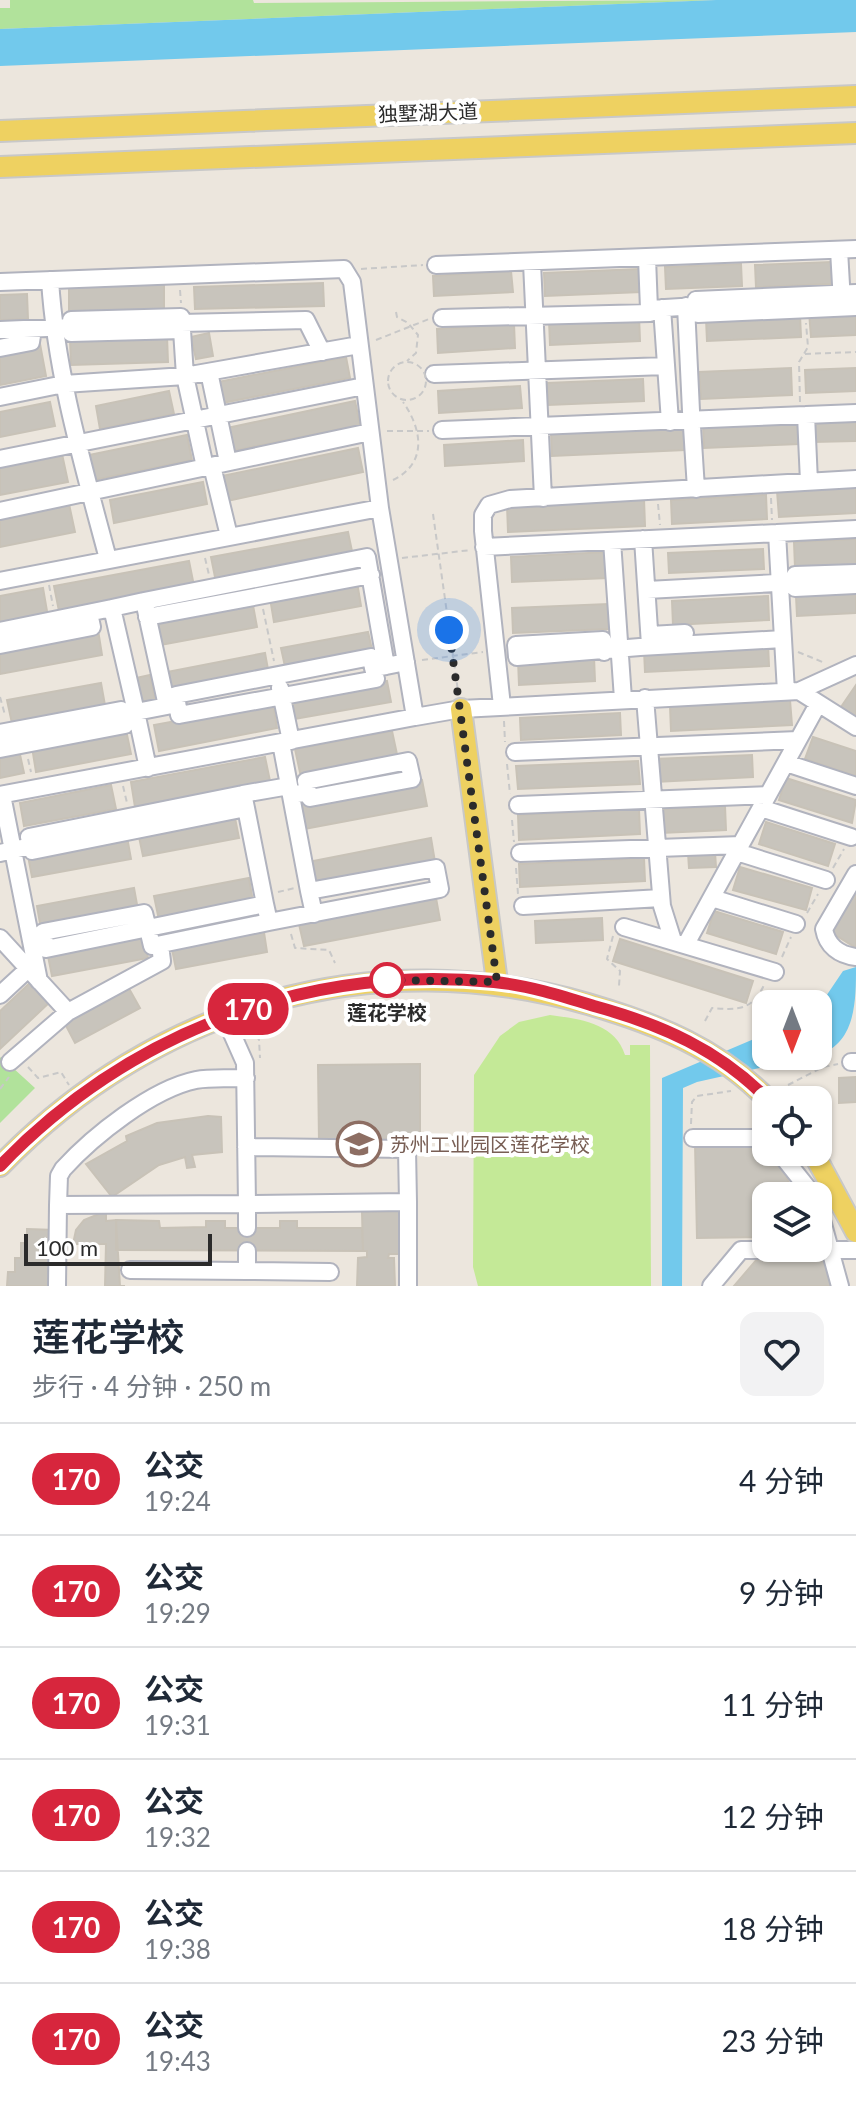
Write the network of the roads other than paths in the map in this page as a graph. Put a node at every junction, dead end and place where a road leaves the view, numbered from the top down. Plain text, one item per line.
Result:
1 (856, 96) edge
2 (0, 131) edge
3 (856, 133) edge
4 (0, 167) edge
5 (848, 249) edge
6 (647, 258) junction
7 (532, 263) junction
8 (436, 265) road end
9 (50, 280) junction
10 (0, 282) edge
11 (849, 300) edge
12 (653, 306) junction
13 (692, 306) junction
14 (537, 314) junction
15 (442, 318) road end
16 (181, 323) junction
17 (53, 328) junction
18 (33, 329) junction
19 (0, 330) edge
20 (359, 345) junction
21 (0, 348) edge
22 (322, 352) junction
23 (666, 366) junction
24 (537, 369) junction
25 (209, 372) junction
26 (434, 374) dead end
27 (185, 376) junction
28 (64, 384) junction
29 (364, 386) junction
30 (0, 397) edge
31 (856, 402) edge
32 (803, 410) junction
33 (856, 413) edge
34 (218, 415) junction
35 (691, 416) junction
36 (195, 420) junction
37 (670, 422) junction
38 (539, 429) junction
39 (442, 430) road end
40 (370, 432) junction
41 (79, 443) junction
42 (0, 459) edge
43 (215, 465) junction
44 (856, 479) edge
45 (809, 482) junction
46 (696, 489) junction
47 (90, 492) junction
48 (543, 498) junction
49 (380, 508) junction
50 (0, 511) edge
51 (856, 529) edge
52 (775, 533) junction
53 (229, 536) junction
54 (643, 539) junction
55 (612, 545) junction
56 (484, 548) junction
57 (108, 559) junction
58 (388, 559) junction
59 (370, 570) junction
60 (856, 573) edge
61 (0, 581) edge
62 (788, 582) junction
63 (856, 585) edge
64 (258, 587) junction
65 (647, 590) junction
66 (112, 608) junction
67 (146, 609) junction
68 (89, 613) junction
69 (0, 631) edge
70 (783, 638) junction
71 (650, 641) junction
72 (0, 645) edge
73 (612, 651) junction
74 (496, 652) junction
75 (406, 662) junction
76 (380, 667) junction
77 (850, 668) edge
78 (277, 676) junction
79 (792, 691) junction
80 (281, 696) junction
81 (645, 698) junction
82 (623, 699) junction
83 (818, 704) junction
84 (172, 706) junction
85 (502, 706) junction
86 (461, 709) junction
87 (129, 713) junction
88 (415, 717) junction
89 (856, 727) edge
90 (10, 740) edge
91 (798, 740) junction
92 (286, 742) junction
93 (648, 746) junction
94 (515, 752) dead end
95 (786, 763) junction
96 (148, 768) junction
97 (856, 786) edge
98 (290, 790) junction
99 (308, 792) junction
100 (1, 795) edge
101 (652, 799) junction
102 (244, 801) junction
103 (764, 802) junction
104 (518, 805) dead end
105 (851, 837) road end
106 (739, 848) junction
107 (656, 849) junction
108 (6, 852) edge
109 (520, 853) dead end
110 (856, 874) edge
111 (826, 880) road end
112 (308, 889) junction
113 (661, 898) junction
114 (712, 898) junction
115 (264, 899) junction
116 (523, 906) dead end
117 (314, 914) junction
118 (269, 922) junction
119 (796, 924) road end
120 (624, 927) road end
121 (148, 929) junction
122 (0, 938) edge
123 (38, 942) junction
124 (680, 943) junction
125 (160, 945) junction
126 (856, 957) edge
127 (775, 972) road end
128 (34, 975) junction
129 (497, 982) junction
130 (0, 995) edge
131 (68, 1012) junction
132 (225, 1018) junction
133 (15, 1058) road end
134 (246, 1078) junction
135 (752, 1089) edge
136 (693, 1138) road end
137 (752, 1138) edge
138 (246, 1147) junction
139 (0, 1166) edge
140 (790, 1166) edge
141 (821, 1166) edge
142 (803, 1182) edge
143 (408, 1202) junction
144 (247, 1204) junction
145 (58, 1205) junction
146 (247, 1228) dead end
147 (856, 1232) edge
148 (752, 1250) edge
149 (832, 1250) edge
150 (856, 1250) edge
151 (247, 1251) dead end
152 (832, 1257) edge
153 (130, 1270) dead end
154 (247, 1271) junction
155 (330, 1272) dead end
156 (57, 1286) edge
157 (408, 1286) edge
158 (711, 1286) edge
159 (840, 1286) edge

1 - 2 main road, 独墅湖大道
3 - 4 main road, 独墅湖大道
5 - 6 street
5 - 11 street
6 - 7 street
6 - 12 street
7 - 8 street
7 - 14 street
9 - 10 street
9 - 17 street
9 - 20 street
11 - 13 street
11 - 13 street
12 - 13 street
12 - 14 street
12 - 23 street
13 - 35 street
14 - 15 street
14 - 24 street
16 - 17 street
16 - 22 street
16 - 27 street
17 - 18 street
17 - 28 street
18 - 19 street
18 - 21 street
20 - 22 street
20 - 29 street
22 - 25 street
23 - 24 street
23 - 37 street
24 - 26 street
24 - 38 street
25 - 27 street
25 - 34 street
27 - 28 street
27 - 36 street
28 - 30 street
28 - 41 street
29 - 34 street
29 - 40 street
31 - 32 street
32 - 33 street
32 - 35 street
32 - 45 street
34 - 36 street
34 - 43 street
35 - 37 street
35 - 46 street
36 - 41 street
36 - 43 street
37 - 38 street
38 - 39 street
38 - 48 street
40 - 43 street
40 - 49 street
41 - 42 street
41 - 47 street
43 - 47 street
43 - 53 street
44 - 45 street
45 - 46 street
46 - 48 street
47 - 50 street
47 - 57 street
48 - 56 street
49 - 53 street
49 - 58 street
51 - 52 street
52 - 54 street
52 - 62 street
53 - 57 street
54 - 55 street
54 - 65 street
55 - 56 street
55 - 73 street
56 - 74 street
57 - 61 street
58 - 59 street
58 - 75 street
59 - 64 street
59 - 76 street
60 - 62 street
62 - 63 street
62 - 65 street
62 - 70 street
64 - 67 street
64 - 67 street
65 - 71 street
66 - 67 street
66 - 68 street
66 - 87 street
67 - 84 street
68 - 69 street
68 - 72 street
70 - 71 street
70 - 79 street
71 - 73 street
73 - 74 street
73 - 82 street
74 - 85 street
75 - 76 street
75 - 88 street
76 - 78 street
76 - 80 street
77 - 79 street
78 - 80 street
78 - 84 street
79 - 81 street
79 - 83 street
80 - 84 street
80 - 92 street
81 - 82 street
81 - 93 street
82 - 85 street
83 - 89 street
83 - 91 street
84 - 87 street
85 - 86 street
86 - 88 street
86 - 129 main road
87 - 90 street
87 - 96 street
88 - 92 street
91 - 93 street
91 - 95 street
92 - 96 street
92 - 98 street
93 - 94 street
93 - 101 street
95 - 97 street
95 - 103 street
96 - 100 street
98 - 99 street
98 - 102 street
98 - 112 street
99 - 99 street
100 - 108 street
101 - 103 street
101 - 104 street
101 - 107 street
102 - 108 street
102 - 115 street
103 - 105 street
103 - 106 street
106 - 107 street
106 - 111 street
106 - 114 street
107 - 109 street
107 - 113 street
108 - 123 street
110 - 126 street
112 - 117 street
112 - 117 street
113 - 116 street
113 - 124 street
114 - 119 street
114 - 124 street
115 - 118 street
115 - 121 street
117 - 118 street
118 - 125 street
120 - 124 street
121 - 123 street
121 - 125 street
122 - 128 street
123 - 128 street
124 - 127 street
125 - 131 street
128 - 130 street
128 - 131 street
129 - 132 main road
129 - 135 main road
131 - 133 street
132 - 134 street
132 - 139 main road
134 - 138 street
134 - 145 street
136 - 137 street
138 - 143 street
138 - 144 street
140 - 142 street
141 - 147 main road
143 - 144 street
143 - 157 street
144 - 145 street
144 - 146 street
145 - 156 street
148 - 158 street
149 - 150 street
151 - 154 street
152 - 159 street
153 - 154 street
154 - 155 street

